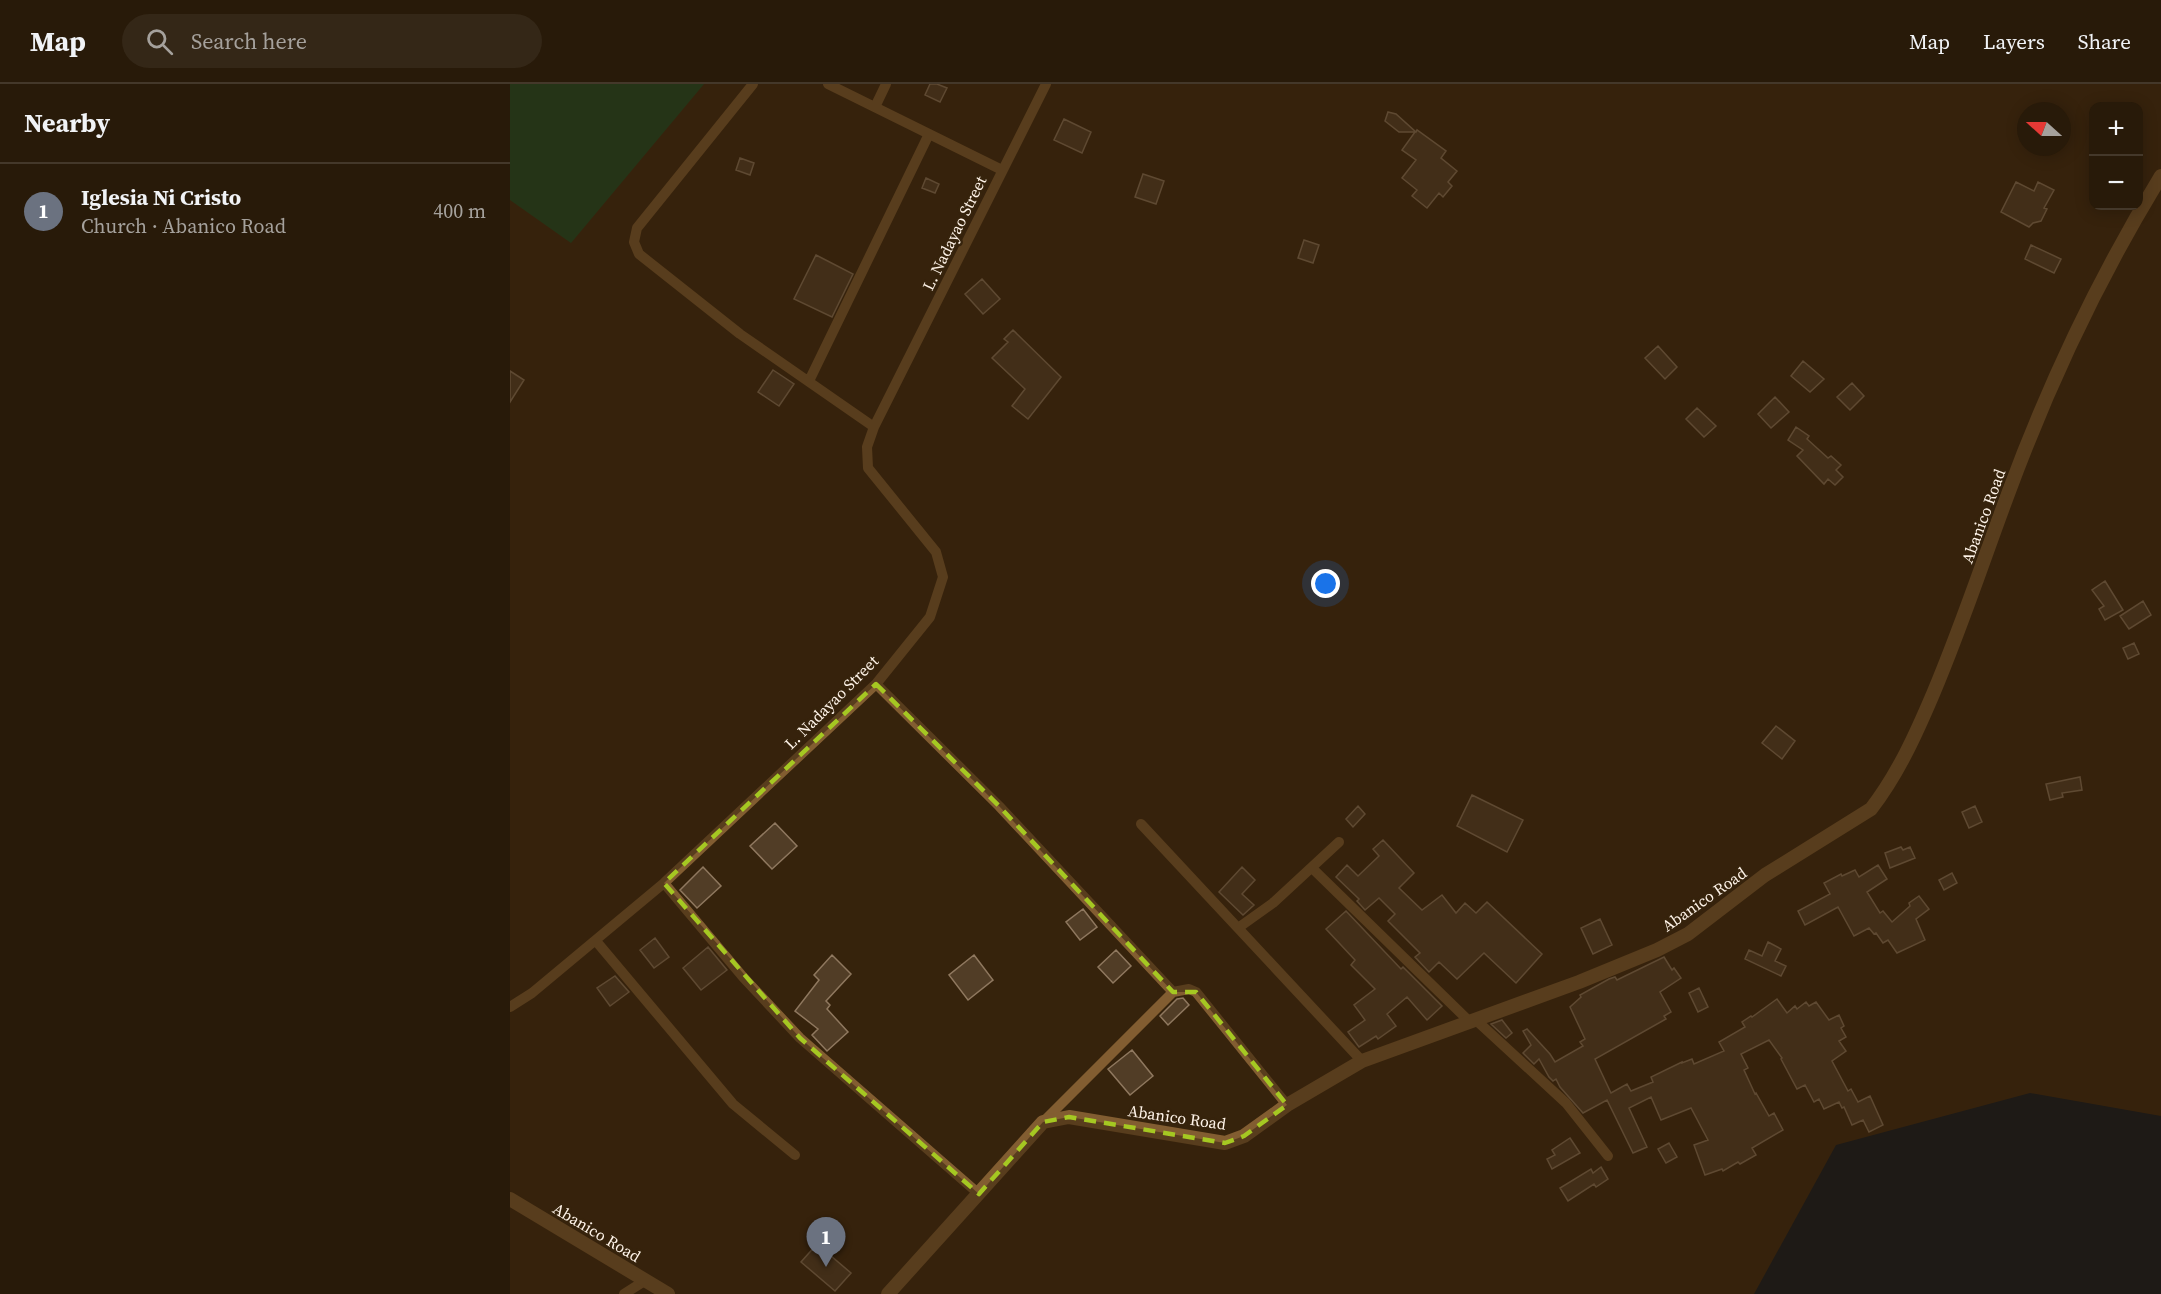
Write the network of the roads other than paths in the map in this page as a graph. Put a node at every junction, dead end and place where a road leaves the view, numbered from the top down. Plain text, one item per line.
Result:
1 (753, 84) edge
2 (828, 84) edge
3 (886, 84) edge
4 (1046, 84) edge
5 (875, 107) junction
6 (929, 134) junction
7 (1002, 170) junction
8 (2161, 176) edge
9 (808, 381) junction
10 (874, 427) junction
11 (876, 684) junction
12 (1141, 824) dead end
13 (1339, 842) dead end
14 (1312, 868) junction
15 (664, 883) junction
16 (1238, 928) junction
17 (596, 941) junction
18 (1173, 992) junction
19 (510, 1007) edge
20 (1474, 1022) junction
21 (1362, 1061) junction
22 (1287, 1105) junction
23 (1043, 1122) junction
24 (795, 1155) dead end
25 (1608, 1156) dead end
26 (979, 1194) junction
27 (511, 1203) edge
28 (646, 1280) junction
29 (624, 1294) edge
30 (668, 1294) edge
31 (888, 1294) edge

1 - 9 street
2 - 5 street
3 - 5 street
4 - 7 street, L. Nadayao Street
5 - 6 street
6 - 7 street
6 - 9 street
7 - 10 street, L. Nadayao Street
8 - 20 street, Abanico Road
9 - 10 street
10 - 11 street, L. Nadayao Street
11 - 15 street, L. Nadayao Street
11 - 18 street
12 - 16 street
13 - 14 street
14 - 16 street
14 - 20 street
15 - 17 street, L. Nadayao Street
15 - 26 street
16 - 21 street
17 - 19 street, L. Nadayao Street
17 - 24 street
18 - 22 street
18 - 23 street
20 - 21 street, Abanico Road
20 - 25 street
21 - 22 street, Abanico Road
22 - 23 street, Abanico Road
23 - 26 street
26 - 31 street
27 - 28 street, Abanico Road
28 - 29 street
28 - 30 street, Abanico Road

